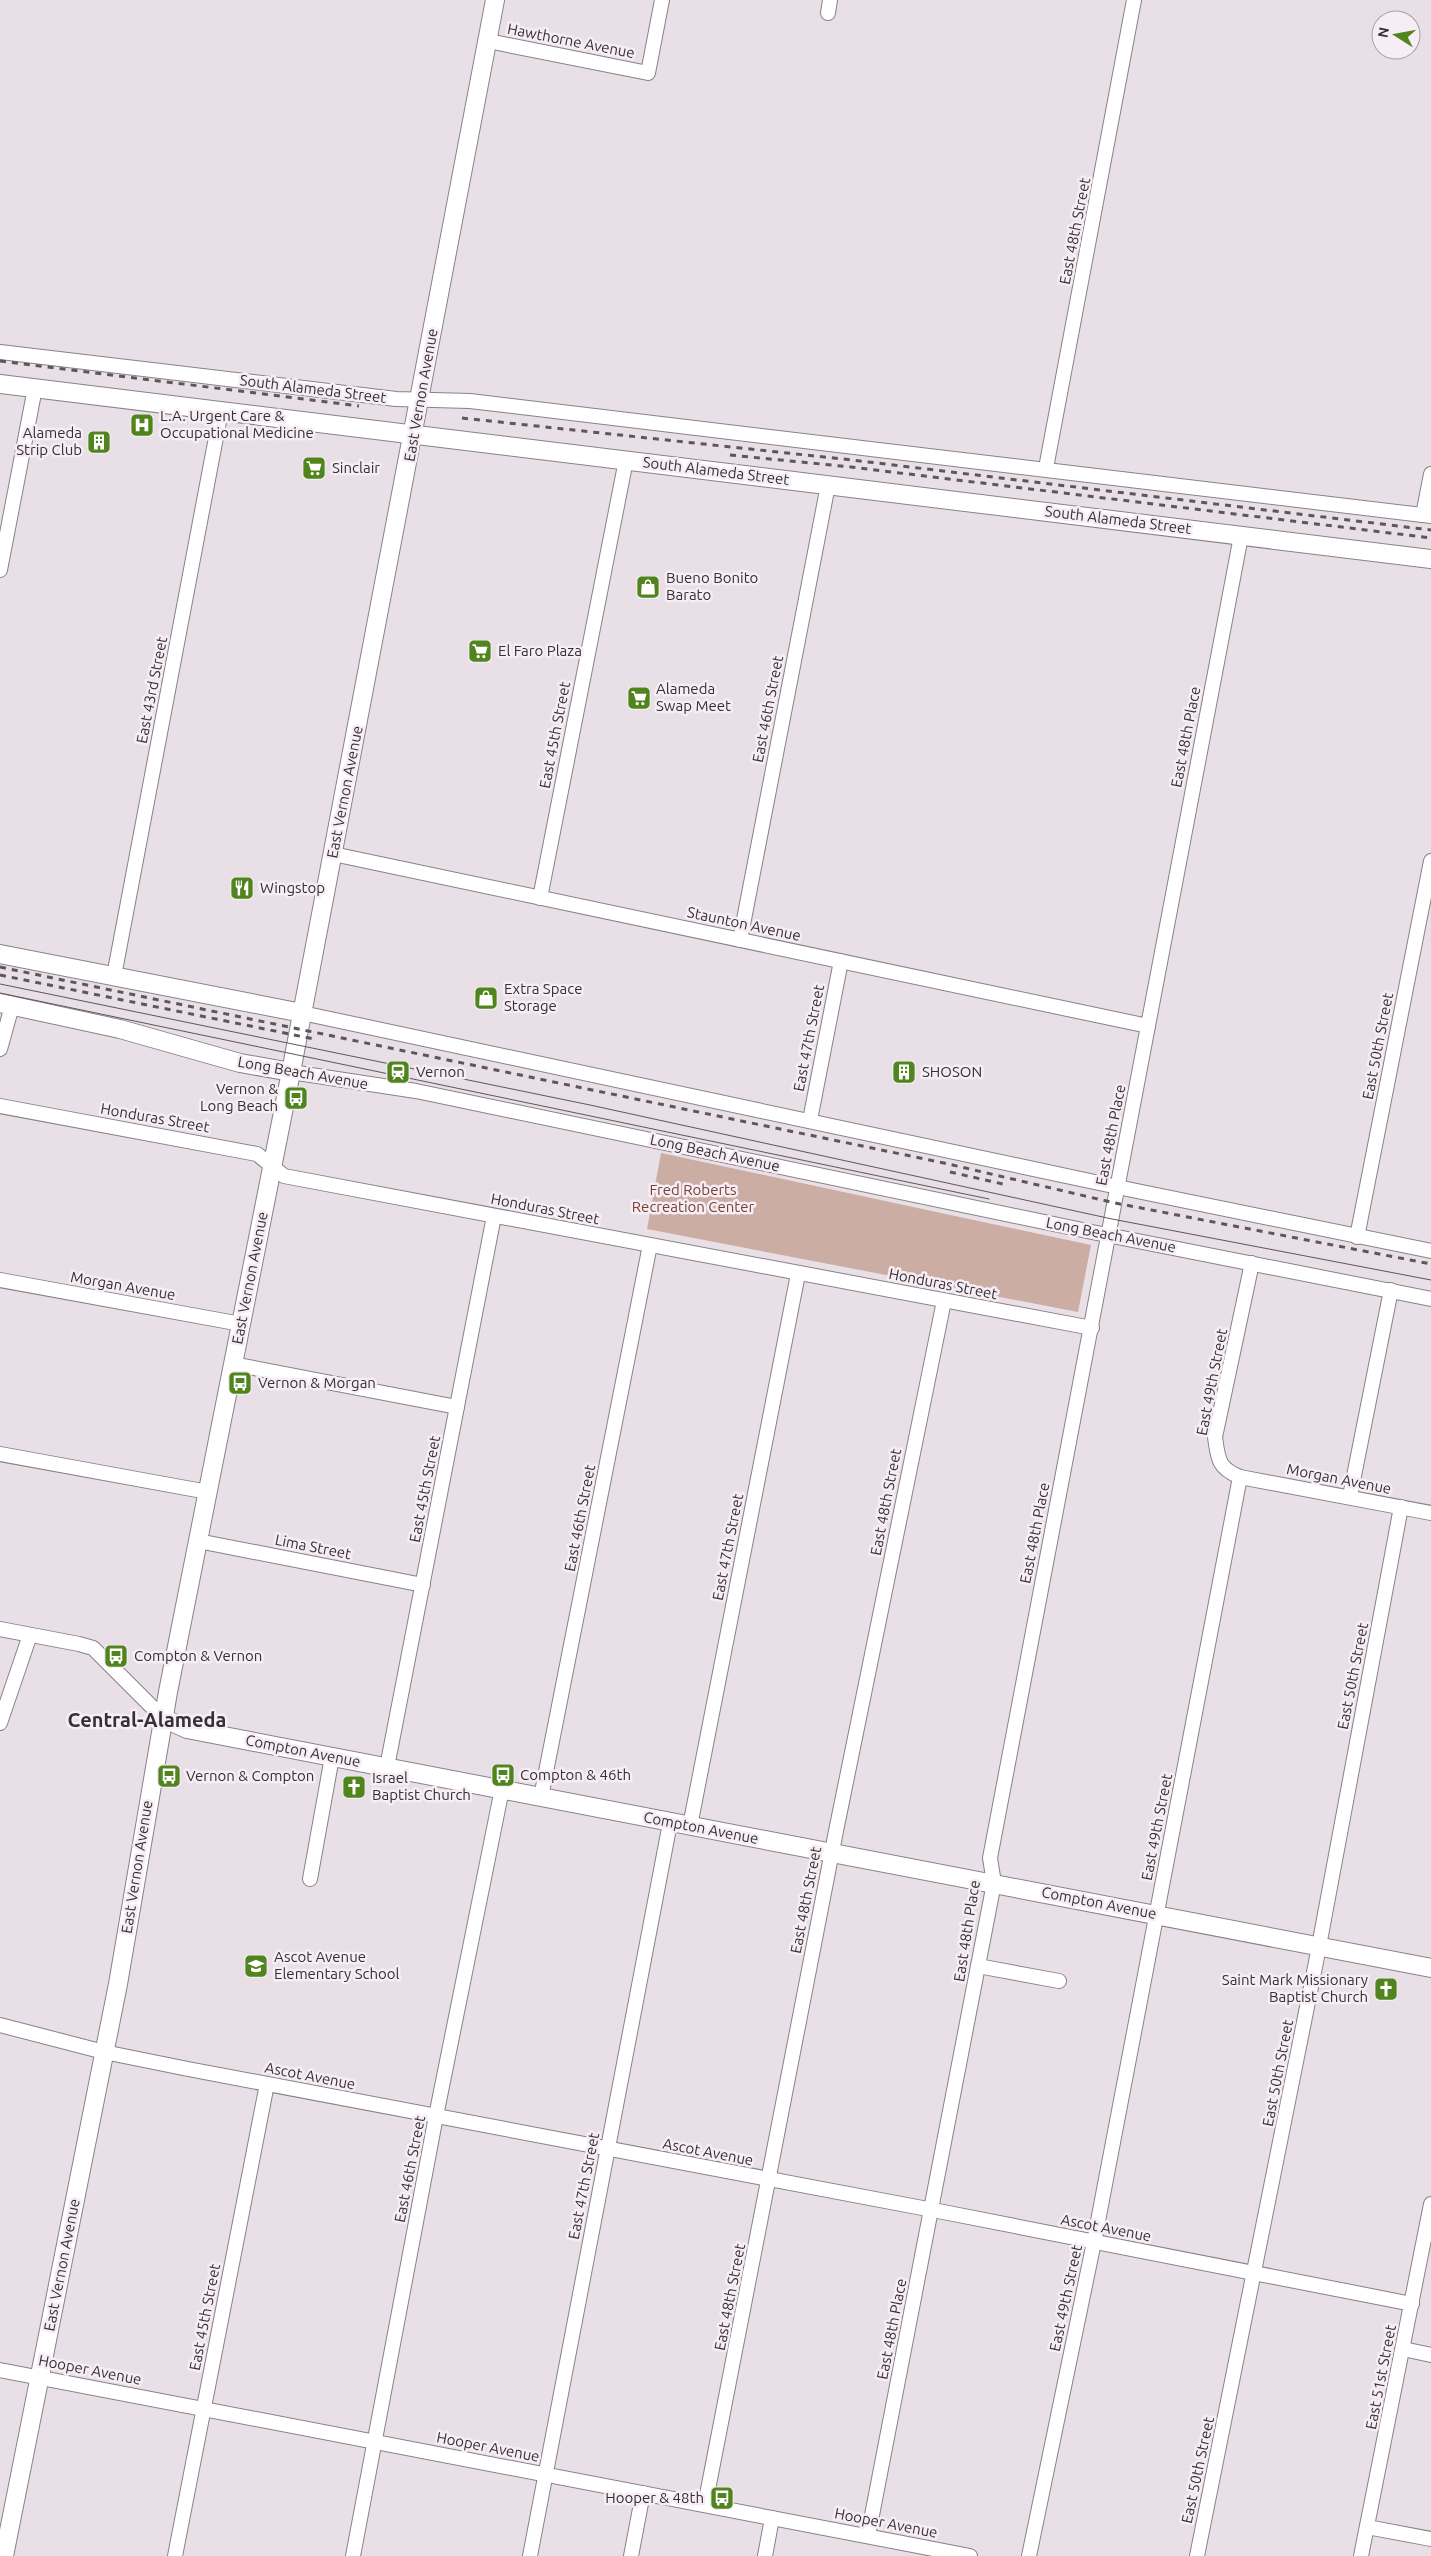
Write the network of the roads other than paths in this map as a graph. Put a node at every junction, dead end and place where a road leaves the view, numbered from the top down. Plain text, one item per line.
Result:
1 (496, 0) edge
2 (662, 0) edge
3 (1134, 0) edge
4 (488, 41) junction
5 (0, 352) edge
6 (0, 384) edge
7 (35, 388) junction
8 (420, 400) junction
9 (221, 410) junction
10 (414, 434) junction
11 (626, 460) junction
12 (1046, 468) junction
13 (1431, 474) edge
14 (828, 485) junction
15 (1427, 515) edge
16 (1241, 536) junction
17 (1431, 559) edge
18 (0, 570) edge
19 (333, 854) junction
20 (1431, 861) edge
21 (540, 898) junction
22 (740, 940) junction
23 (0, 954) edge
24 (841, 962) junction
25 (114, 976) junction
26 (6, 1005) edge
27 (302, 1013) junction
28 (1148, 1026) junction
29 (0, 1049) edge
30 (291, 1072) junction
31 (0, 1106) edge
32 (810, 1120) junction
33 (272, 1166) junction
34 (1118, 1187) junction
35 (494, 1216) junction
36 (1110, 1235) junction
37 (1357, 1237) junction
38 (650, 1245) junction
39 (1431, 1251) edge
40 (1252, 1263) junction
41 (798, 1274) junction
42 (0, 1280) edge
43 (1391, 1290) junction
44 (1431, 1299) edge
45 (944, 1301) junction
46 (241, 1324) junction
47 (1092, 1328) junction
48 (233, 1364) junction
49 (457, 1407) junction
50 (0, 1454) edge
51 (1240, 1477) junction
52 (208, 1492) junction
53 (1350, 1496) junction
54 (1401, 1507) junction
55 (1431, 1513) edge
56 (198, 1541) junction
57 (423, 1585) junction
58 (0, 1629) edge
59 (30, 1634) junction
60 (163, 1718) junction
61 (0, 1723) edge
62 (332, 1757) junction
63 (387, 1767) junction
64 (502, 1789) junction
65 (541, 1797) junction
66 (670, 1823) junction
67 (690, 1826) junction
68 (832, 1853) junction
69 (310, 1879) dead end
70 (994, 1883) junction
71 (1157, 1914) junction
72 (1319, 1945) junction
73 (978, 1966) junction
74 (1431, 1968) edge
75 (1059, 1981) dead end
76 (0, 2025) edge
77 (104, 2052) junction
78 (267, 2084) junction
79 (436, 2116) junction
80 (608, 2149) junction
81 (770, 2180) junction
82 (1431, 2204) edge
83 (933, 2210) junction
84 (1094, 2242) junction
85 (1255, 2274) junction
86 (1412, 2304) junction
87 (1403, 2349) junction
88 (1431, 2355) edge
89 (0, 2370) edge
90 (40, 2377) junction
91 (204, 2409) junction
92 (375, 2442) junction
93 (546, 2474) junction
94 (643, 2493) junction
95 (705, 2505) junction
96 (772, 2518) junction
97 (1367, 2527) junction
98 (868, 2536) junction
99 (1431, 2539) edge
100 (937, 2553) edge
101 (4, 2556) edge
102 (175, 2556) edge
103 (353, 2556) edge
104 (530, 2556) edge
105 (631, 2556) edge
106 (765, 2556) edge
107 (970, 2556) edge
108 (1029, 2556) edge
109 (1197, 2556) edge
110 (1361, 2556) edge

1 - 4 main road, East Vernon Avenue
2 - 4 street, Hawthorne Avenue
3 - 12 street, East 48th Street
4 - 8 main road, East Vernon Avenue
5 - 8 street, South Alameda Street
6 - 7 main road, South Alameda Street
7 - 9 main road, South Alameda Street
7 - 18 street
8 - 10 main road, East Vernon Avenue
8 - 12 street, South Alameda Street
9 - 10 main road, South Alameda Street
9 - 25 street, East 43rd Street
10 - 11 main road, South Alameda Street
10 - 19 main road, East Vernon Avenue
11 - 14 main road, South Alameda Street
11 - 21 street, East 45th Street
12 - 15 street, South Alameda Street
13 - 15 street
14 - 16 main road, South Alameda Street
14 - 22 street, East 46th Street
16 - 17 main road, South Alameda Street
16 - 28 street, East 48th Place
19 - 21 street, Staunton Avenue
19 - 27 main road, East Vernon Avenue
20 - 37 street, East 50th Street
21 - 22 street, Staunton Avenue
22 - 24 street, Staunton Avenue
23 - 25 main road
24 - 28 street, Staunton Avenue
24 - 32 street, East 47th Street
25 - 27 main road
26 - 29 street
26 - 30 main road, Long Beach Avenue
27 - 30 main road, East Vernon Avenue
27 - 32 street
28 - 34 street, East 48th Place
30 - 33 main road, East Vernon Avenue
30 - 36 street, Long Beach Avenue
31 - 33 street, Honduras Street
32 - 34 street
33 - 35 street, Honduras Street
33 - 46 main road, East Vernon Avenue
34 - 36 street, East 48th Place
34 - 37 street
35 - 38 street, Honduras Street
35 - 49 street, East 45th Street
36 - 40 street, Long Beach Avenue
36 - 47 street, East 48th Place
37 - 39 street
38 - 41 street, Honduras Street
38 - 65 street, East 46th Street
40 - 43 street, Long Beach Avenue
40 - 51 street, East 49th Street
41 - 45 street, Honduras Street
41 - 67 street, East 47th Street
42 - 46 street, Morgan Avenue
43 - 44 street, Long Beach Avenue
43 - 53 street
45 - 47 street, Honduras Street
45 - 68 street, East 48th Street
46 - 48 main road, East Vernon Avenue
47 - 70 street, East 48th Place
48 - 49 street
48 - 52 main road, East Vernon Avenue
49 - 57 street, East 45th Street
50 - 52 street
51 - 53 street, Morgan Avenue
51 - 71 street, East 49th Street
52 - 56 main road, East Vernon Avenue
53 - 54 street, Morgan Avenue
54 - 55 street, Morgan Avenue
54 - 72 street, East 50th Street
56 - 57 street, Lima Street
56 - 60 main road, East Vernon Avenue
57 - 63 street, East 45th Street
58 - 59 street, Compton Avenue
59 - 60 street, Compton Avenue
59 - 61 street
60 - 62 main road, Compton Avenue
60 - 77 main road, East Vernon Avenue
62 - 63 main road, Compton Avenue
62 - 69 street
63 - 64 main road, Compton Avenue
64 - 65 main road, Compton Avenue
64 - 79 street, East 46th Street
65 - 66 main road, Compton Avenue
66 - 67 main road, Compton Avenue
66 - 80 street, East 47th Street
67 - 68 main road, Compton Avenue
68 - 70 main road, Compton Avenue
68 - 81 street, East 48th Street
70 - 71 main road, Compton Avenue
70 - 73 street, East 48th Place
71 - 72 main road, Compton Avenue
71 - 84 street, East 49th Street
72 - 74 main road, Compton Avenue
72 - 85 street, East 50th Street
73 - 75 street
73 - 83 street, East 48th Place
76 - 77 street, Ascot Avenue
77 - 78 street, Ascot Avenue
77 - 90 main road, East Vernon Avenue
78 - 79 street, Ascot Avenue
78 - 91 street, East 45th Street
79 - 80 street, Ascot Avenue
79 - 92 street, East 46th Street
80 - 81 street, Ascot Avenue
80 - 93 street, East 47th Street
81 - 83 street, Ascot Avenue
81 - 95 street, East 48th Street
82 - 86 street, East 51st Street
83 - 84 street, Ascot Avenue
83 - 98 street, East 48th Place
84 - 85 street, Ascot Avenue
84 - 108 street, East 49th Street
85 - 86 street, Ascot Avenue
85 - 109 street, East 50th Street
86 - 87 street, East 51st Street
87 - 88 street
87 - 97 street, East 51st Street
89 - 90 street, Hooper Avenue
90 - 91 street, Hooper Avenue
90 - 101 main road, East Vernon Avenue
91 - 92 street, Hooper Avenue
91 - 102 street, East 45th Street
92 - 93 street, Hooper Avenue
92 - 103 street, East 46th Street
93 - 94 street, Hooper Avenue
93 - 104 street, East 47th Street
94 - 95 street, Hooper Avenue
94 - 105 street
95 - 96 street, Hooper Avenue
96 - 98 street, Hooper Avenue
96 - 106 street
97 - 99 street
97 - 110 street, East 51st Street
98 - 100 street, Hooper Avenue
100 - 107 street, Hooper Avenue

